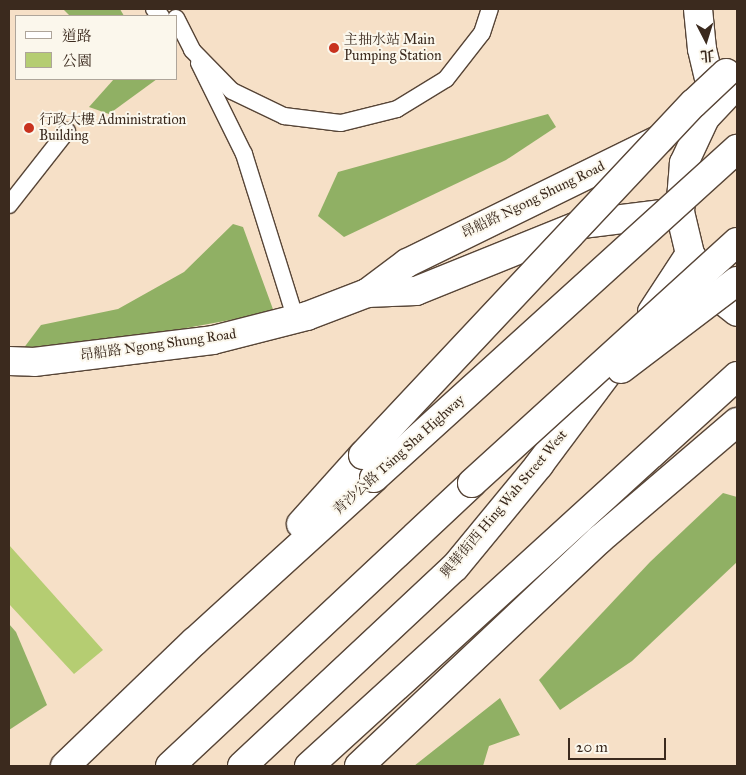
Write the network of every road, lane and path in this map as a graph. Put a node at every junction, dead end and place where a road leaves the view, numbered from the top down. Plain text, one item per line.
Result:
1 (490, 9) edge
2 (698, 9) edge
3 (178, 21) edge
4 (178, 35) edge
5 (192, 50) junction
6 (737, 62) edge
7 (737, 84) edge
8 (710, 111) junction
9 (67, 131) dead end
10 (737, 149) edge
11 (9, 205) edge
12 (680, 212) junction
13 (737, 242) edge
14 (690, 254) junction
15 (737, 281) edge
16 (366, 293) junction
17 (737, 312) edge
18 (296, 320) junction
19 (21, 362) edge
20 (9, 375) edge
21 (737, 376) edge
22 (731, 430) edge
23 (472, 483) junction
24 (194, 642) junction
25 (65, 766) edge
26 (170, 766) edge
27 (242, 766) edge
28 (309, 766) edge
29 (359, 766) edge

1 - 5 lane
2 - 8 main road
3 - 5 lane
4 - 5 lane
5 - 18 lane
6 - 24 main road, bridge
7 - 8 main road
8 - 12 main road
8 - 16 main road, 昂船路 Ngong Shung Road
9 - 11 lane
10 - 24 main road, 青沙公路 Tsing Sha Highway, bridge
12 - 14 main road
12 - 16 main road, 昂船路 Ngong Shung Road
13 - 23 main road, bridge
14 - 17 main road
14 - 27 main road, 興華街西 Hing Wah Street West
15 - 23 main road, bridge
16 - 18 main road, 昂船路 Ngong Shung Road
18 - 19 main road, 昂船路 Ngong Shung Road
19 - 20 main road, 昂船路 Ngong Shung Road
21 - 28 main road
22 - 29 main road
23 - 26 main road
24 - 25 main road, 青沙公路 Tsing Sha Highway

